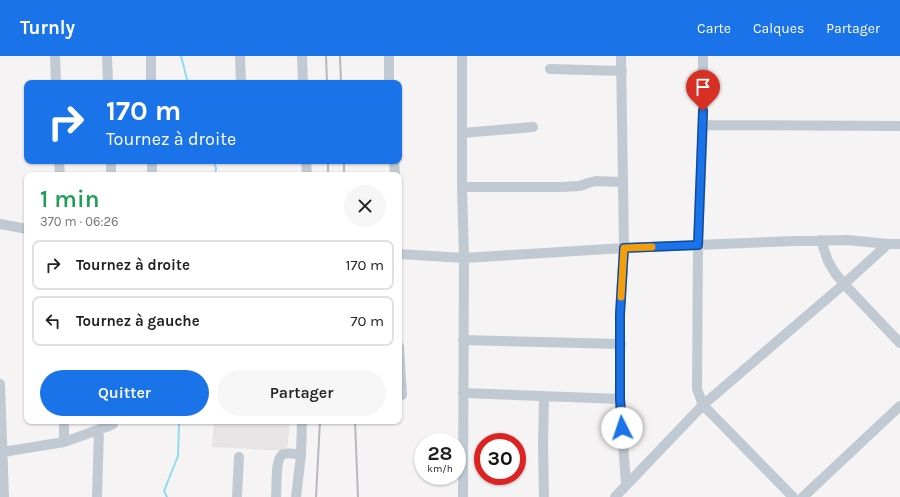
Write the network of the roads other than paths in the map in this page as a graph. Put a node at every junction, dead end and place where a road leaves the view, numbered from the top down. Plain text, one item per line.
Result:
1 (55, 56) edge
2 (107, 56) edge
3 (151, 56) edge
4 (240, 56) edge
5 (302, 56) edge
6 (389, 56) edge
7 (462, 56) edge
8 (622, 56) edge
9 (703, 56) edge
10 (550, 69) dead end
11 (622, 71) junction
12 (56, 80) edge
13 (108, 80) edge
14 (151, 80) edge
15 (241, 80) edge
16 (303, 80) edge
17 (389, 80) edge
18 (703, 125) junction
19 (900, 126) edge
20 (533, 127) dead end
21 (462, 133) junction
22 (623, 182) junction
23 (462, 187) junction
24 (0, 224) edge
25 (24, 228) edge
26 (821, 240) junction
27 (888, 244) junction
28 (900, 244) edge
29 (698, 245) junction
30 (624, 248) junction
31 (402, 254) edge
32 (464, 258) junction
33 (844, 284) junction
34 (463, 340) junction
35 (900, 342) edge
36 (621, 344) junction
37 (0, 384) edge
38 (0, 391) edge
39 (462, 394) junction
40 (544, 397) junction
41 (620, 399) junction
42 (703, 404) junction
43 (900, 406) edge
44 (64, 424) edge
45 (113, 424) edge
46 (302, 424) edge
47 (99, 430) junction
48 (1, 441) edge
49 (64, 442) junction
50 (3, 452) junction
51 (301, 455) junction
52 (239, 457) dead end
53 (626, 485) junction
54 (4, 497) edge
55 (97, 497) edge
56 (237, 497) edge
57 (276, 497) edge
58 (296, 497) edge
59 (463, 497) edge
60 (544, 497) edge
61 (615, 497) edge
62 (794, 497) edge
63 (803, 497) edge

1 - 12 street
2 - 13 street
3 - 14 street
4 - 15 street
5 - 16 street
6 - 17 street
7 - 21 street
8 - 11 street
9 - 18 street
10 - 11 street
11 - 22 street
18 - 19 street
18 - 29 street
20 - 21 street
21 - 23 street
22 - 23 street
22 - 30 street
23 - 32 street
24 - 25 street
26 - 27 street
26 - 29 street
26 - 33 street
27 - 28 street
27 - 33 street
29 - 30 street
29 - 42 street
30 - 32 street
30 - 36 street
31 - 32 street
32 - 34 street
33 - 35 street
33 - 42 street
34 - 36 street
34 - 39 street
36 - 41 street
37 - 38 street
38 - 48 street
39 - 40 street
39 - 59 street
40 - 41 street
40 - 60 street
41 - 53 street
42 - 53 street
42 - 62 street
43 - 63 street
44 - 49 street
45 - 47 street
46 - 51 street
47 - 49 street
47 - 55 street
48 - 50 street
49 - 50 street
50 - 54 street
51 - 57 street
51 - 58 street
52 - 56 street
53 - 61 street

